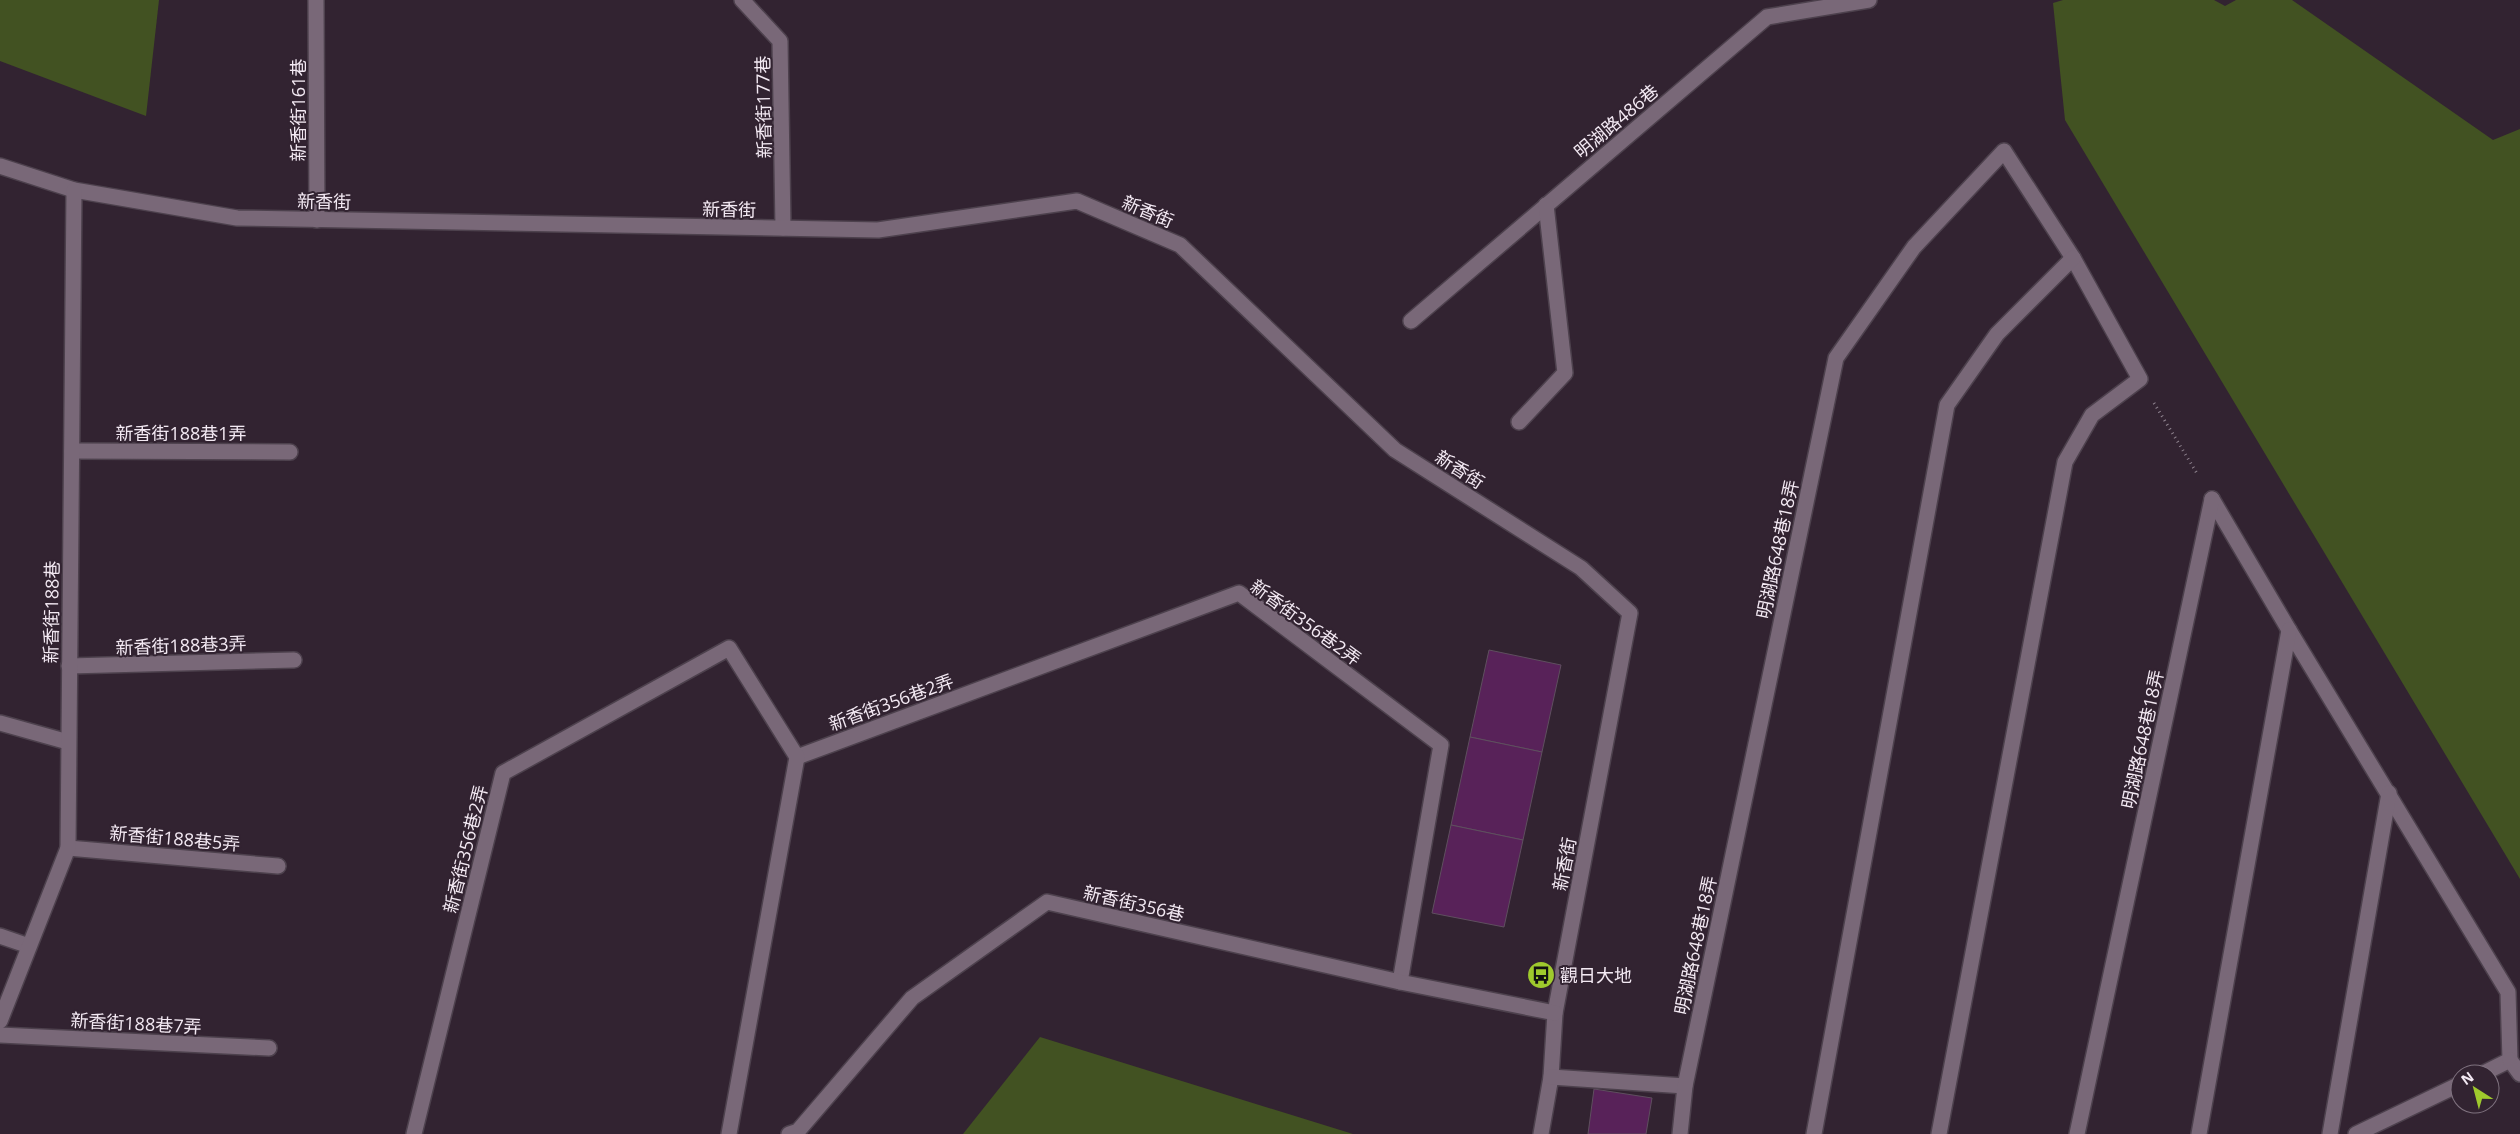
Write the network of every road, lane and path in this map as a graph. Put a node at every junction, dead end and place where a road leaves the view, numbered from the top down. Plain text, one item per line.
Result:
1 (316, 0) edge
2 (742, 0) edge
3 (1869, 0) edge
4 (0, 166) edge
5 (74, 190) junction
6 (1546, 205) junction
7 (317, 220) junction
8 (783, 228) junction
9 (2073, 258) junction
10 (1411, 321) dead end
11 (2140, 379) junction
12 (1519, 422) dead end
13 (72, 451) junction
14 (290, 452) dead end
15 (2212, 499) junction
16 (2289, 630) junction
17 (294, 660) dead end
18 (70, 666) junction
19 (0, 723) edge
20 (68, 742) junction
21 (797, 756) junction
22 (2388, 793) junction
23 (68, 848) junction
24 (278, 866) dead end
25 (0, 936) edge
26 (29, 946) junction
27 (1400, 982) junction
28 (1555, 1013) junction
29 (0, 1021) edge
30 (0, 1035) edge
31 (269, 1048) dead end
32 (2510, 1060) junction
33 (2500, 1065) edge
34 (2520, 1074) edge
35 (1551, 1076) junction
36 (1685, 1086) junction
37 (2450, 1089) edge
38 (414, 1134) edge
39 (729, 1134) edge
40 (789, 1134) edge
41 (1541, 1134) edge
42 (1680, 1134) edge
43 (1814, 1134) edge
44 (1939, 1134) edge
45 (2077, 1134) edge
46 (2199, 1134) edge
47 (2330, 1134) edge
48 (2356, 1134) edge

1 - 7 street, 新香街161巷
2 - 8 street, 新香街177巷
3 - 6 street, 明湖路486巷
4 - 5 street, 新香街
5 - 7 street, 新香街
5 - 13 street, 新香街188巷
6 - 10 street, 明湖路486巷
6 - 12 street
7 - 8 street, 新香街
8 - 28 street, 新香街
9 - 11 street, 明湖路648巷18弄
9 - 36 street, 明湖路648巷18弄
9 - 43 street
11 - 15 path
11 - 44 street
13 - 14 street, 新香街188巷1弄
13 - 18 street, 新香街188巷
15 - 16 street
15 - 45 street, 明湖路648巷18弄
16 - 22 street
16 - 46 street
17 - 18 street, 新香街188巷3弄
18 - 20 street, 新香街188巷
19 - 20 street
20 - 23 street, 新香街188巷
21 - 27 street, 新香街356巷2弄
21 - 38 street, 新香街356巷2弄
21 - 39 street
22 - 32 street
22 - 47 street
23 - 24 street, 新香街188巷5弄
23 - 26 street, 新香街188巷
25 - 26 street
26 - 29 street, 新香街188巷
27 - 28 street, 新香街356巷
27 - 40 street, 新香街356巷
28 - 35 street, 新香街
30 - 31 street, 新香街188巷7弄
32 - 33 street
32 - 34 street
35 - 36 street
35 - 41 street, 新香街
36 - 42 street, 明湖路648巷18弄
37 - 48 street

